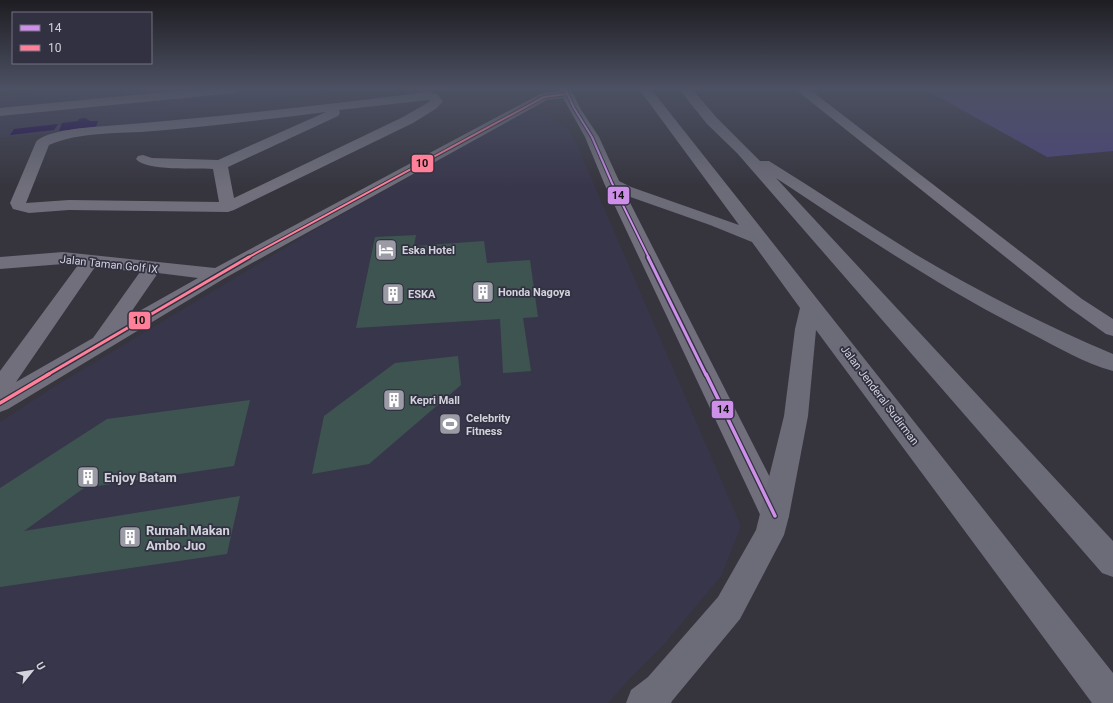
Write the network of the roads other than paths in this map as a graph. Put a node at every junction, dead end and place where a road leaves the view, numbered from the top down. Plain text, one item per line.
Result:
1 (157, 122) edge
2 (259, 122) edge
3 (314, 122) edge
4 (404, 122) edge
5 (498, 122) edge
6 (583, 122) edge
7 (666, 122) edge
8 (713, 122) edge
9 (843, 122) edge
10 (148, 142) junction
11 (742, 150) junction
12 (204, 151) dead end
13 (219, 157) junction
14 (612, 183) junction
15 (228, 207) junction
16 (757, 238) junction
17 (91, 260) junction
18 (0, 264) edge
19 (152, 268) junction
20 (218, 274) junction
21 (811, 306) junction
22 (1113, 329) edge
23 (99, 344) junction
24 (1113, 363) edge
25 (0, 388) edge
26 (0, 403) edge
27 (775, 516) junction
28 (1113, 563) edge
29 (1113, 702) edge
30 (644, 703) edge

1 - 10 street
2 - 10 street
3 - 13 street
4 - 15 street
5 - 20 street
6 - 14 street
7 - 16 highway, Jalan Jenderal Sudirman
8 - 11 highway
9 - 22 street
10 - 12 street
10 - 13 street
10 - 15 street
11 - 24 highway
11 - 28 highway
13 - 15 street
14 - 16 highway
14 - 27 street
16 - 21 highway, Jalan Jenderal Sudirman
17 - 18 street, Jalan Taman Golf IX
17 - 19 street, Jalan Taman Golf IX
17 - 25 street
19 - 20 street, Jalan Taman Golf IX
19 - 23 street
20 - 23 street
21 - 27 highway
21 - 29 highway, Jalan Jenderal Sudirman
23 - 26 street
27 - 30 highway

